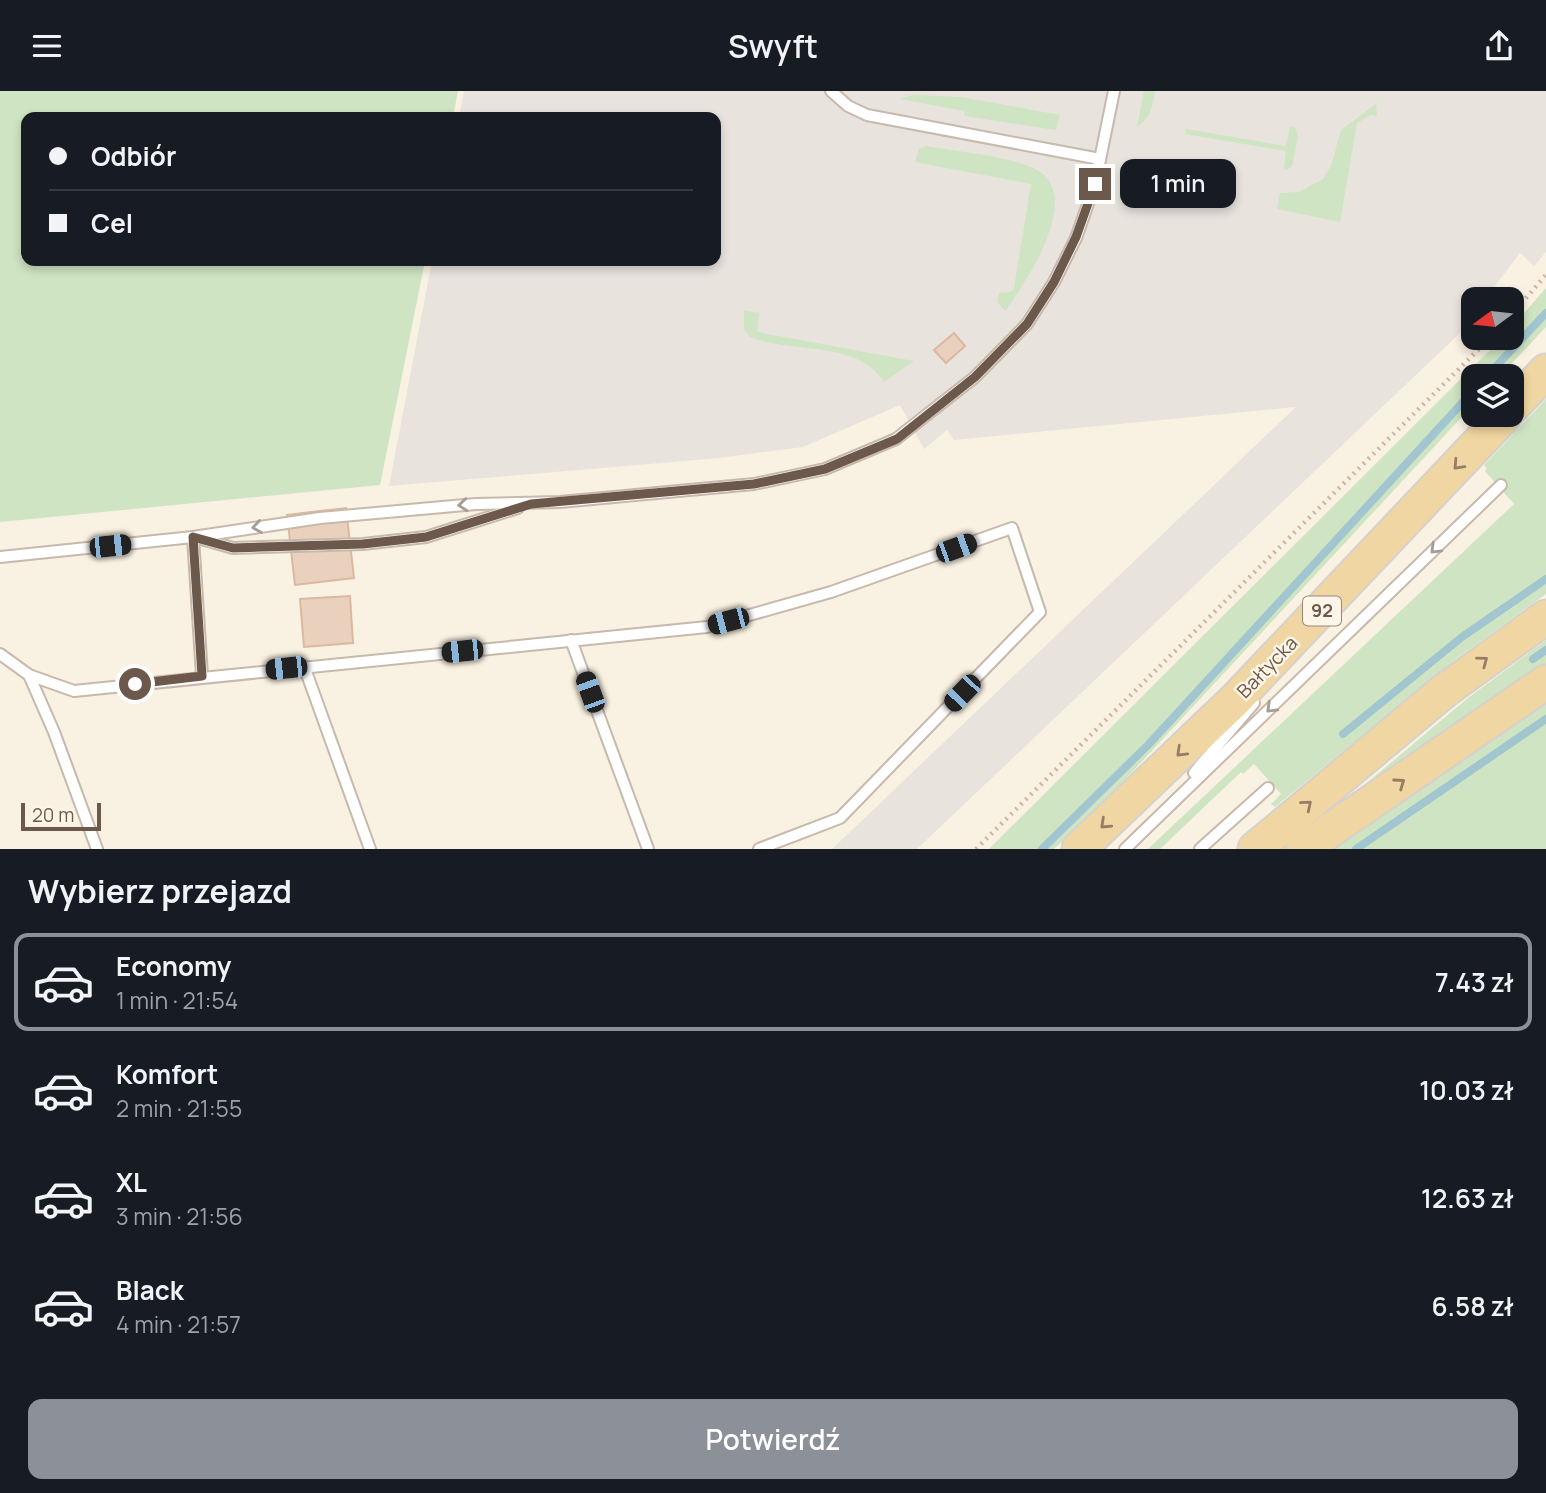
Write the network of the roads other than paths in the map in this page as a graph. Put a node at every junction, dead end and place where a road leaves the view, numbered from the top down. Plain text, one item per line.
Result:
1 (831, 91) edge
2 (1114, 91) edge
3 (1100, 159) junction
4 (1546, 371) edge
5 (1524, 394) edge
6 (1494, 427) edge
7 (1502, 485) dead end
8 (531, 504) junction
9 (193, 537) junction
10 (1389, 539) junction
11 (0, 558) edge
12 (1546, 617) edge
13 (571, 640) junction
14 (0, 654) edge
15 (304, 666) junction
16 (1284, 667) dead end
17 (29, 675) junction
18 (202, 676) junction
19 (1546, 683) edge
20 (1266, 688) dead end
21 (1268, 787) dead end
22 (97, 849) edge
23 (370, 849) edge
24 (648, 849) edge
25 (759, 849) edge
26 (1079, 849) edge
27 (1124, 849) edge
28 (1200, 849) edge
29 (1255, 849) edge
30 (1303, 849) edge

1 - 3 lane
2 - 3 lane
3 - 8 lane
4 - 5 main road
6 -> 10 main road, Bałtycka / 92
7 -> 27 lane
8 -> 9 lane
8 - 9 lane
9 - 11 lane
9 - 18 lane
10 - 16 lane
10 -> 26 main road, Bałtycka / 92
29 -> 12 main road
13 - 15 lane
13 - 24 lane
13 - 25 lane
14 - 17 lane
15 - 18 lane
15 - 23 lane
17 - 18 lane
17 - 22 lane
30 -> 19 main road
20 - 27 lane
21 - 28 lane

